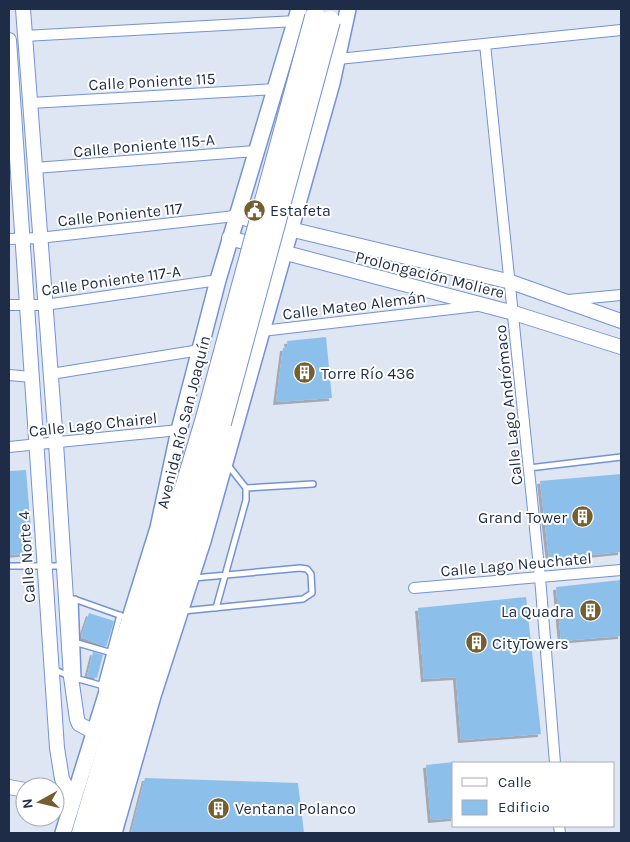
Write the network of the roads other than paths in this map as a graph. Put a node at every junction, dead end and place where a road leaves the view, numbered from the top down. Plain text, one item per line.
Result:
1 (22, 9) edge
2 (348, 9) edge
3 (315, 14) edge
4 (621, 30) edge
5 (24, 36) junction
6 (9, 40) edge
7 (485, 44) junction
8 (338, 59) junction
9 (283, 68) junction
10 (332, 83) junction
11 (276, 89) junction
12 (30, 103) junction
13 (256, 151) junction
14 (35, 168) junction
15 (235, 216) junction
16 (290, 231) junction
17 (40, 238) junction
18 (229, 238) junction
19 (15, 239) edge
20 (284, 254) junction
21 (218, 280) junction
22 (511, 282) junction
23 (621, 295) edge
24 (560, 301) junction
25 (9, 305) edge
26 (45, 305) junction
27 (27, 306) junction
28 (479, 306) junction
29 (514, 313) junction
30 (621, 321) edge
31 (262, 331) junction
32 (621, 347) edge
33 (200, 350) junction
34 (51, 374) junction
35 (9, 375) edge
36 (32, 377) junction
37 (179, 430) junction
38 (56, 443) junction
39 (37, 446) junction
40 (9, 448) edge
41 (621, 457) edge
42 (225, 462) junction
43 (529, 468) junction
44 (313, 484) dead end
45 (246, 488) junction
46 (9, 566) edge
47 (64, 566) junction
48 (44, 567) junction
49 (621, 570) edge
50 (225, 575) junction
51 (540, 577) junction
52 (191, 578) junction
53 (414, 588) dead end
54 (71, 598) junction
55 (216, 608) junction
56 (180, 612) junction
57 (138, 624) junction
58 (73, 642) junction
59 (115, 654) junction
60 (52, 668) junction
61 (75, 678) junction
62 (105, 686) junction
63 (153, 696) junction
64 (96, 732) junction
65 (555, 762) edge
66 (65, 798) edge
67 (73, 800) junction
68 (63, 833) edge
69 (82, 833) edge
70 (97, 833) edge
71 (114, 833) edge

1 - 5 street
2 - 8 main road
3 - 5 street
3 - 9 main road, Avenida Río San Joaquín
3 - 57 highway, Avenida Río San Joaquín, bridge
4 - 7 street
5 - 12 street
6 - 19 street, Calle Norte 4
7 - 8 street
7 - 22 street, Calle Lago Andrómaco
8 - 10 main road
9 - 10 main road
9 - 11 main road, Avenida Río San Joaquín
10 - 16 main road
11 - 12 street, Calle Poniente 115
11 - 13 main road, Avenida Río San Joaquín
12 - 14 street
13 - 14 street, Calle Poniente 115-A
13 - 15 main road, Avenida Río San Joaquín
14 - 17 street
15 - 16 street, Prolongación Moliere
15 - 17 street, Calle Poniente 117
15 - 18 main road, Avenida Río San Joaquín
16 - 20 main road
16 - 22 street, Prolongación Moliere
17 - 19 street, Calle Poniente 117
17 - 26 street
18 - 20 street, Prolongación Moliere
18 - 21 main road, Avenida Río San Joaquín
19 - 27 street, Calle Norte 4
20 - 28 street, Prolongación Moliere
20 - 31 main road
21 - 26 street, Calle Poniente 117-A
21 - 33 main road, Avenida Río San Joaquín
22 - 24 street, Prolongación Moliere
22 - 29 street, Calle Lago Andrómaco
23 - 24 street
24 - 30 street, Prolongación Moliere
25 - 27 street, Calle Poniente 117-A
26 - 27 street, Calle Poniente 117-A
26 - 34 street
27 - 36 street, Calle Norte 4
28 - 29 street, Prolongación Moliere
28 - 31 street, Calle Mateo Alemán
29 - 32 street, Prolongación Moliere
29 - 43 street, Calle Lago Andrómaco
31 - 42 main road
33 - 34 street
33 - 37 main road, Avenida Río San Joaquín
34 - 38 street
35 - 36 street
36 - 39 street, Calle Norte 4
37 - 38 street, Calle Lago Chairel
37 - 57 main road, Avenida Río San Joaquín
38 - 39 street, Calle Lago Chairel
38 - 47 street
39 - 40 street, Calle Lago Chairel
39 - 48 street, Calle Norte 4
41 - 43 lane
42 - 45 lane
42 - 52 main road
43 - 51 street, Calle Lago Andrómaco
44 - 45 lane
45 - 50 lane
46 - 48 lane
47 - 48 lane
47 - 54 street
48 - 60 street, Calle Norte 4
49 - 51 street, Calle Lago Neuchatel
50 - 52 lane
50 - 55 lane
50 - 55 lane
51 - 53 street, Calle Lago Neuchatel
51 - 65 street, Calle Lago Andrómaco
52 - 56 main road
54 - 57 lane
54 - 58 street
55 - 56 lane
56 - 63 main road
57 - 59 main road, Avenida Río San Joaquín
57 - 62 highway
57 - 63 highway
57 - 69 highway, Avenida Río San Joaquín
57 - 70 highway, Avenida Río San Joaquín
58 - 59 lane
58 - 61 street
59 - 62 main road, Avenida Río San Joaquín
60 - 61 lane
60 - 67 street, Calle Norte 4
61 - 62 lane
61 - 64 street
62 - 64 main road, Avenida Río San Joaquín
63 - 71 main road
64 - 67 main road, Avenida Río San Joaquín
66 - 67 street
67 - 68 main road, Avenida Río San Joaquín

